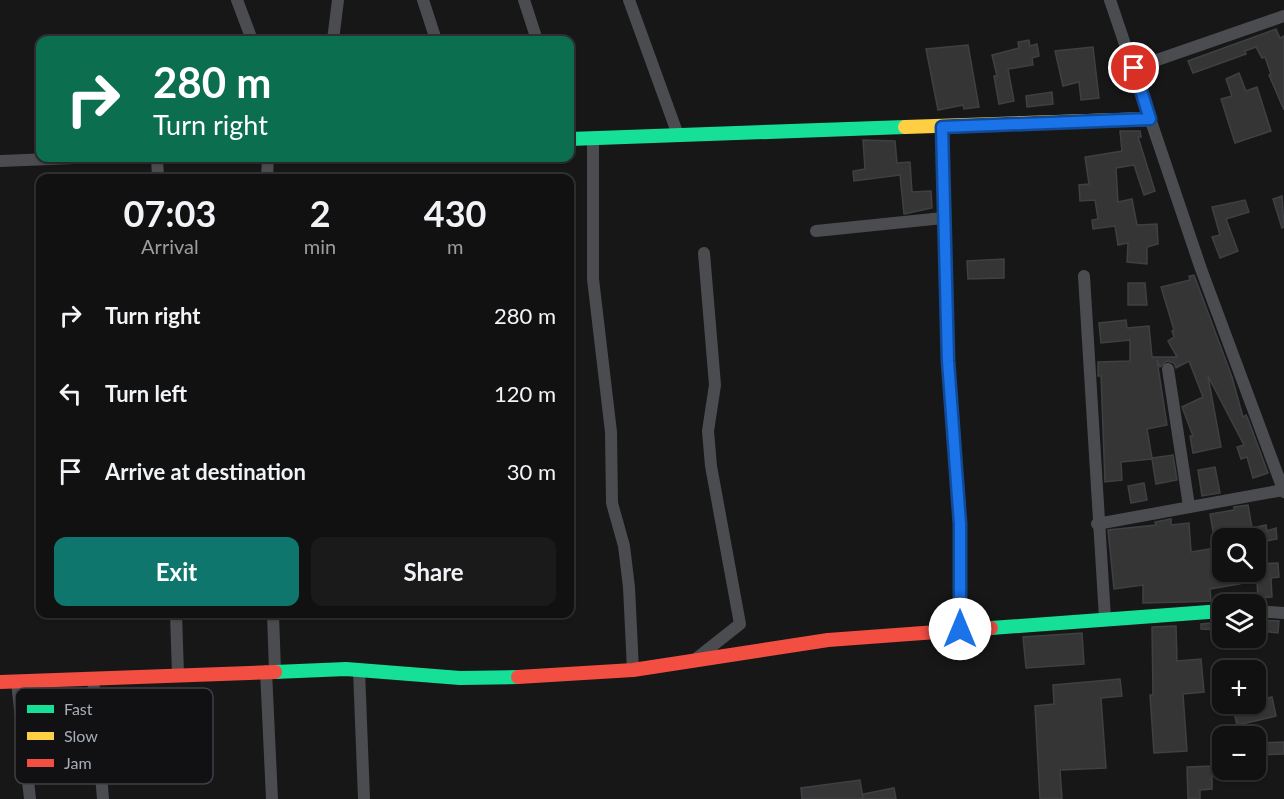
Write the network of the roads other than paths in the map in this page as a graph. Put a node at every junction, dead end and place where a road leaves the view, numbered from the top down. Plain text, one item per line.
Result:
1 (237, 0) edge
2 (338, 0) edge
3 (524, 0) edge
4 (629, 0) edge
5 (1110, 0) edge
6 (422, 1) edge
7 (1284, 16) edge
8 (250, 36) edge
9 (334, 36) edge
10 (435, 36) edge
11 (536, 36) edge
12 (1134, 68) junction
13 (1150, 119) junction
14 (942, 127) junction
15 (678, 135) junction
16 (593, 138) junction
17 (574, 139) edge
18 (36, 160) edge
19 (0, 161) edge
20 (943, 218) junction
21 (816, 231) dead end
22 (704, 253) dead end
23 (1084, 276) dead end
24 (1168, 369) dead end
25 (1284, 491) edge
26 (1189, 506) junction
27 (1097, 524) junction
28 (1212, 612) edge
29 (1266, 612) edge
30 (1284, 613) edge
31 (176, 618) edge
32 (273, 618) edge
33 (1105, 618) junction
34 (960, 629) junction
35 (693, 661) junction
36 (359, 670) junction
37 (633, 670) junction
38 (270, 671) junction
39 (178, 674) junction
40 (93, 678) junction
41 (0, 682) edge
42 (17, 682) junction
43 (18, 688) edge
44 (94, 688) edge
45 (28, 784) edge
46 (102, 784) edge
47 (30, 799) edge
48 (103, 799) edge
49 (272, 799) edge
50 (364, 799) edge

1 - 8 street
2 - 9 street
3 - 11 street
4 - 15 street
5 - 12 street
6 - 10 street
7 - 12 street
12 - 13 street
13 - 14 street
13 - 25 street
14 - 15 street
14 - 20 street
15 - 16 street
16 - 17 street
16 - 37 street
18 - 19 street
20 - 21 street
20 - 34 street
22 - 35 street
23 - 27 street
24 - 26 street
25 - 26 street
26 - 27 street
27 - 33 street
28 - 33 street
29 - 30 street
31 - 39 street
32 - 38 street
33 - 34 street
34 - 35 street
35 - 37 street
36 - 37 street
36 - 38 street
36 - 50 street
38 - 39 street
38 - 49 street
39 - 40 street
40 - 42 street
40 - 44 street
41 - 42 street
42 - 43 street
45 - 47 street
46 - 48 street

